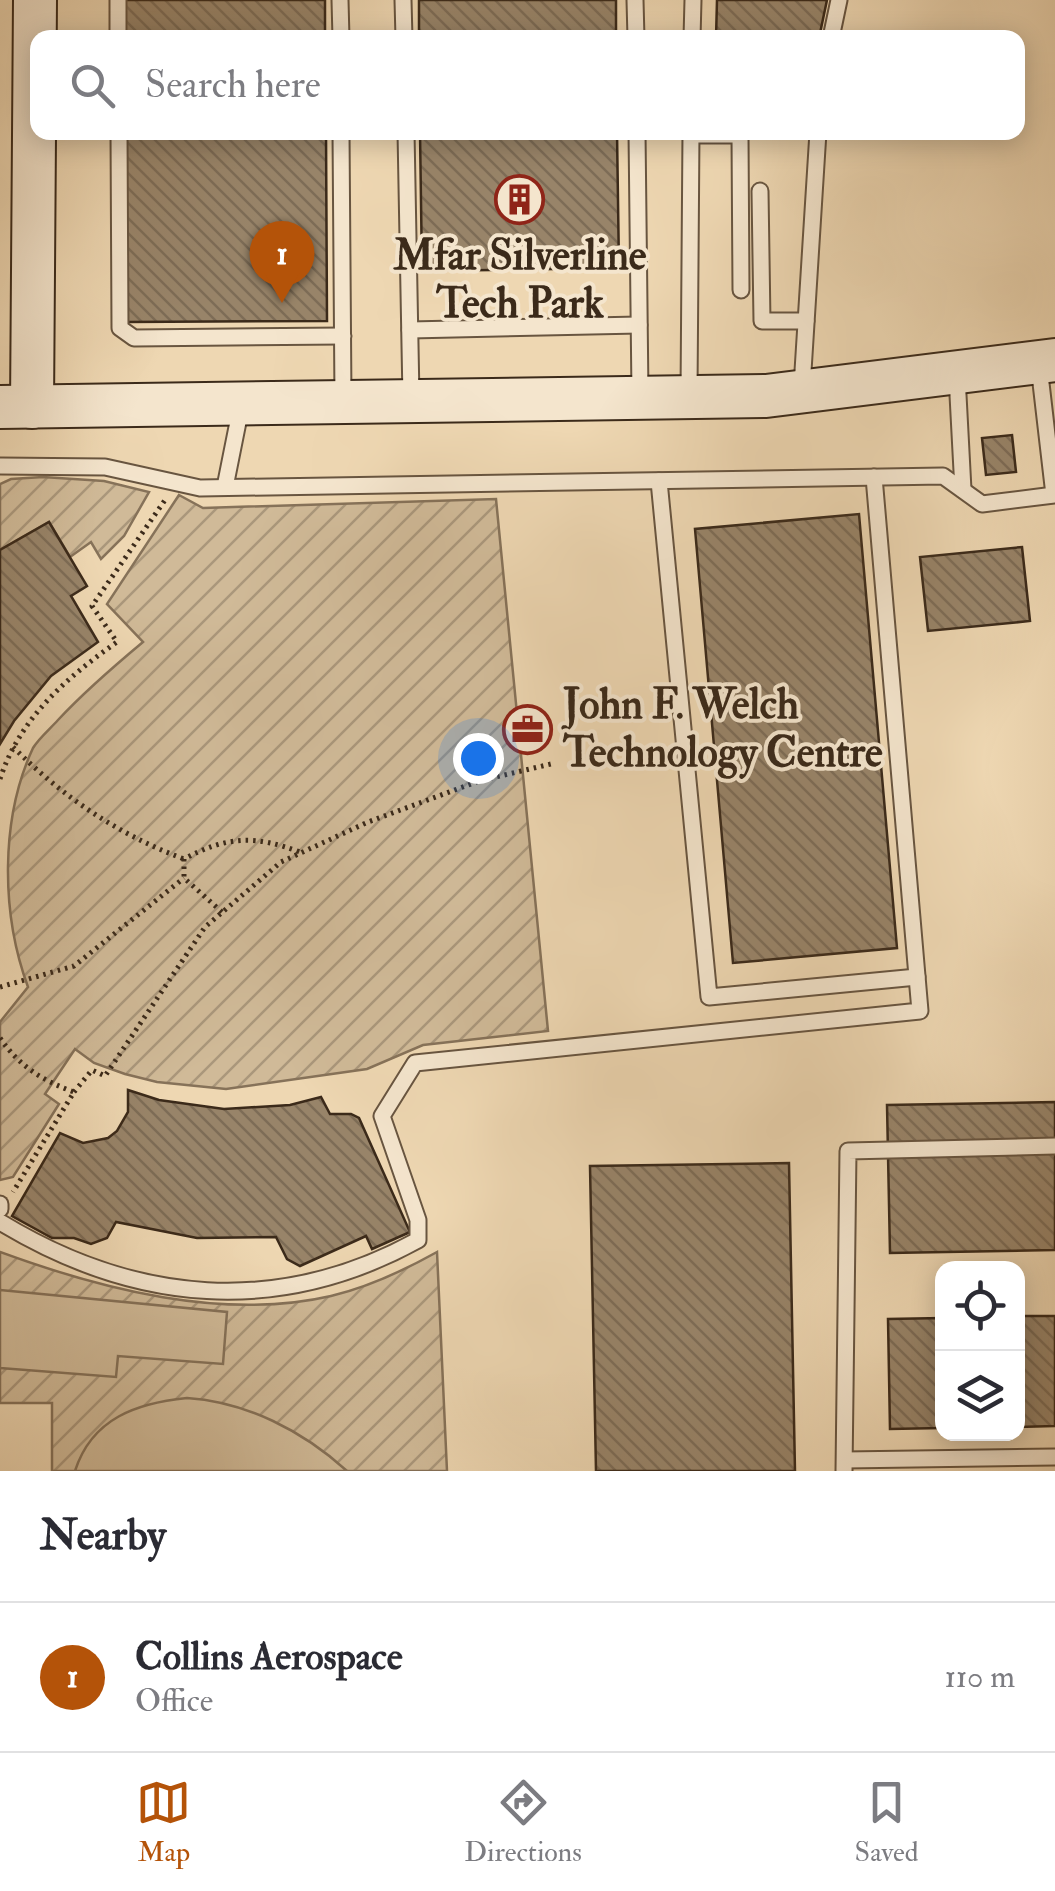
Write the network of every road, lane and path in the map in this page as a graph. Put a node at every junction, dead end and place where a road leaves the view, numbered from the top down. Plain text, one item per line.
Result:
1 (35, 0) edge
2 (118, 0) edge
3 (340, 0) edge
4 (403, 0) edge
5 (636, 0) edge
6 (692, 0) edge
7 (839, 0) edge
8 (35, 30) edge
9 (118, 30) edge
10 (340, 30) edge
11 (404, 30) edge
12 (636, 30) edge
13 (692, 30) edge
14 (832, 30) edge
15 (35, 140) edge
16 (119, 140) edge
17 (341, 140) edge
18 (406, 140) edge
19 (637, 140) edge
20 (692, 140) edge
21 (740, 140) edge
22 (817, 140) edge
23 (760, 191) dead end
24 (742, 290) dead end
25 (806, 321) junction
26 (639, 325) junction
27 (410, 330) junction
28 (343, 336) junction
29 (1047, 361) edge
30 (956, 372) junction
31 (802, 391) junction
32 (689, 397) junction
33 (640, 398) junction
34 (411, 401) junction
35 (343, 403) junction
36 (242, 404) junction
37 (16, 407) edge
38 (0, 466) edge
39 (874, 477) junction
40 (659, 480) junction
41 (178, 482) junction
42 (225, 487) junction
43 (963, 490) junction
44 (12, 746) junction
45 (555, 762) dead end
46 (0, 779) edge
47 (302, 852) junction
48 (184, 859) junction
49 (184, 878) junction
50 (222, 912) junction
51 (918, 977) junction
52 (0, 987) edge
53 (0, 1038) edge
54 (74, 1092) junction
55 (1055, 1146) edge
56 (0, 1205) edge
57 (0, 1222) edge
58 (1055, 1457) edge
59 (845, 1466) edge

1 - 8 street
2 - 9 lane
3 - 10 lane
4 - 11 lane
5 - 12 lane
6 - 13 lane
7 - 14 lane
15 - 37 street
16 - 28 lane
17 - 28 lane
18 - 27 lane
19 - 26 lane
20 - 32 lane
21 - 24 lane
22 - 25 lane
23 - 25 lane
25 - 31 lane
26 - 27 lane
26 - 33 lane
27 - 34 lane
28 - 35 lane
29 - 30 street
29 - 43 lane
30 - 31 street
30 - 43 lane
31 - 32 street
32 - 33 street
33 - 34 street
34 - 35 street
35 - 36 street
36 - 37 street
36 - 42 lane
38 - 41 lane
39 - 40 lane
39 - 43 lane
39 - 51 lane
40 - 42 lane
40 - 51 lane
41 - 42 lane
41 - 44 path
44 - 46 path
44 - 48 path
45 - 47 path
47 - 48 path
47 - 50 path
48 - 49 path
49 - 50 path
49 - 52 path
50 - 54 path
51 - 57 lane
53 - 54 path
54 - 56 path
55 - 59 lane
58 - 59 lane

